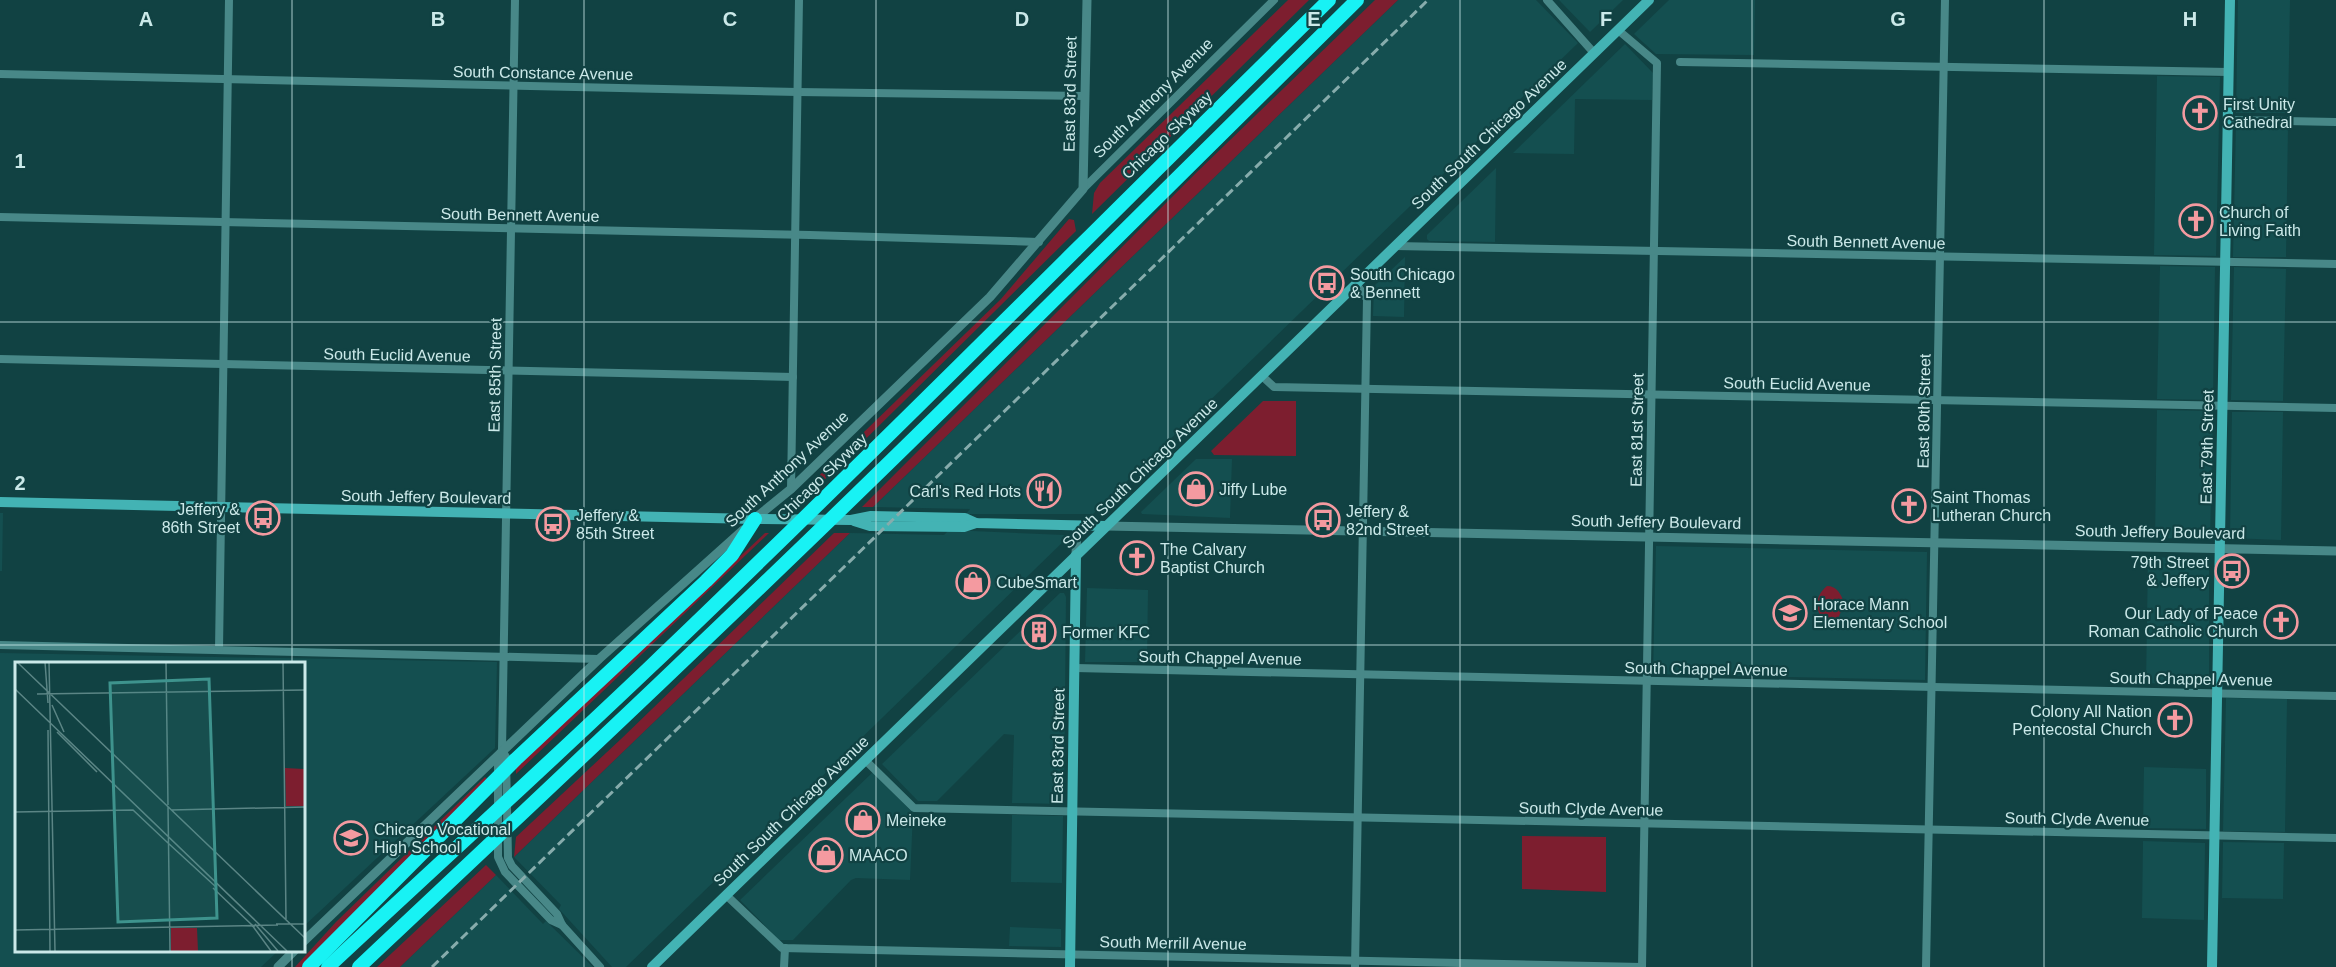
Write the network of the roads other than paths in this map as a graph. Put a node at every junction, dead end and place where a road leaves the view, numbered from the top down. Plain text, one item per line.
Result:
1 (229, 0) edge
2 (515, 0) edge
3 (799, 0) edge
4 (1087, 0) edge
5 (1274, 0) edge
6 (1329, 0) edge
7 (1357, 0) edge
8 (1546, 0) edge
9 (1649, 0) edge
10 (1945, 0) edge
11 (2230, 0) edge
12 (1618, 30) junction
13 (1594, 53) junction
14 (1680, 62) dead end
15 (1944, 68) junction
16 (2229, 72) junction
17 (0, 74) edge
18 (228, 79) junction
19 (514, 85) junction
20 (798, 92) junction
21 (1085, 96) junction
22 (2228, 120) junction
23 (2336, 122) edge
24 (1083, 189) junction
25 (0, 217) edge
26 (225, 222) junction
27 (511, 228) junction
28 (795, 234) junction
29 (1039, 242) junction
30 (1395, 246) junction
31 (1654, 251) junction
32 (1940, 257) junction
33 (2225, 262) junction
34 (2336, 264) edge
35 (1357, 285) junction
36 (0, 359) edge
37 (223, 365) junction
38 (509, 372) junction
39 (1262, 376) junction
40 (793, 377) junction
41 (1365, 389) junction
42 (1651, 394) junction
43 (1937, 400) junction
44 (2222, 406) junction
45 (2336, 408) edge
46 (791, 489) junction
47 (0, 502) edge
48 (221, 507) junction
49 (507, 514) junction
50 (755, 519) junction
51 (1077, 526) junction
52 (1106, 526) junction
53 (1363, 531) junction
54 (1649, 537) junction
55 (1935, 543) junction
56 (2220, 549) junction
57 (2336, 551) edge
58 (1077, 555) junction
59 (0, 645) edge
60 (219, 649) junction
61 (503, 657) junction
62 (599, 659) junction
63 (1075, 668) junction
64 (1360, 674) junction
65 (1647, 681) junction
66 (1932, 687) junction
67 (2217, 693) junction
68 (2336, 696) edge
69 (502, 750) junction
70 (865, 760) junction
71 (1072, 811) junction
72 (1358, 817) junction
73 (1644, 823) junction
74 (1929, 830) junction
75 (2214, 836) junction
76 (2336, 838) edge
77 (726, 895) junction
78 (304, 941) edge
79 (785, 948) junction
80 (294, 952) edge
81 (1070, 954) junction
82 (1355, 964) edge
83 (278, 967) edge
84 (309, 967) edge
85 (328, 967) edge
86 (359, 967) edge
87 (600, 967) edge
88 (652, 967) edge
89 (784, 967) edge
90 (1070, 967) edge
91 (1641, 967) edge
92 (1926, 967) edge
93 (2212, 967) edge

1 - 18 street
2 - 19 street, East 85th Street
3 - 20 street
4 - 21 street, East 83rd Street
5 - 24 street, South Anthony Avenue
6 - 85 highway, Chicago Skyway
7 - 86 highway
8 - 13 street
9 - 12 main road, South South Chicago Avenue
10 - 15 street, East 80th Street
11 - 16 main road, East 79th Street
12 - 13 main road, South South Chicago Avenue
12 - 31 street, East 81st Street
13 - 30 main road, South South Chicago Avenue
14 - 15 street
15 - 16 street
15 - 32 street, East 80th Street
16 - 22 main road, East 79th Street
17 - 18 street, South Constance Avenue
18 - 19 street, South Constance Avenue
18 - 26 street
19 - 20 street, South Constance Avenue
19 - 27 street, East 85th Street
20 - 21 street, South Constance Avenue
20 - 28 street
21 - 24 street, East 83rd Street
22 - 23 street
22 - 33 main road, East 79th Street
24 - 29 street, South Anthony Avenue
25 - 26 street, South Bennett Avenue
26 - 27 street, South Bennett Avenue
26 - 37 street
27 - 28 street, South Bennett Avenue
27 - 38 street, East 85th Street
28 - 29 street, South Bennett Avenue
28 - 40 street
29 - 46 street, South Anthony Avenue
30 - 31 street, South Bennett Avenue
30 - 35 main road, South South Chicago Avenue
31 - 32 street, South Bennett Avenue
31 - 42 street, East 81st Street
32 - 33 street, South Bennett Avenue
32 - 43 street, East 80th Street
33 - 34 street, South Bennett Avenue
33 - 44 main road, East 79th Street
35 - 39 main road, South South Chicago Avenue
35 - 41 street
36 - 37 street, South Euclid Avenue
37 - 38 street, South Euclid Avenue
37 - 48 street
38 - 40 street, South Euclid Avenue
38 - 49 street, East 85th Street
39 - 41 street, South Euclid Avenue
39 - 52 main road, South South Chicago Avenue
40 - 46 street
41 - 42 street, South Euclid Avenue
41 - 53 street
42 - 43 street, South Euclid Avenue
42 - 54 street, East 81st Street
43 - 44 street, South Euclid Avenue
43 - 55 street, East 80th Street
44 - 45 street, South Euclid Avenue
44 - 56 main road, East 79th Street
46 - 50 street, South Anthony Avenue
47 - 48 main road, South Jeffery Boulevard
48 - 49 main road, South Jeffery Boulevard
48 - 60 street
49 - 50 main road, South Jeffery Boulevard
49 - 61 street, East 85th Street
50 - 51 main road, South Jeffery Boulevard
50 - 62 street, South Anthony Avenue
50 - 84 highway
51 - 52 main road, South Jeffery Boulevard
51 - 58 street, East 83rd Street
52 - 53 street, South Jeffery Boulevard
52 - 58 main road, South South Chicago Avenue
53 - 54 street, South Jeffery Boulevard
53 - 64 street
54 - 55 street, South Jeffery Boulevard
54 - 65 street, East 81st Street
55 - 56 street, South Jeffery Boulevard
55 - 66 street, East 80th Street
56 - 57 street, South Jeffery Boulevard
56 - 67 main road, East 79th Street
58 - 63 main road, East 83rd Street
58 - 70 main road, South South Chicago Avenue
59 - 60 street
60 - 61 street
61 - 62 street
61 - 69 street, East 85th Street
62 - 69 street, South Anthony Avenue
63 - 64 street, South Chappel Avenue
63 - 71 main road, East 83rd Street
64 - 65 street, South Chappel Avenue
64 - 72 street
65 - 66 street, South Chappel Avenue
65 - 73 street, East 81st Street
66 - 67 street, South Chappel Avenue
66 - 74 street, East 80th Street
67 - 68 street, South Chappel Avenue
67 - 75 main road, East 79th Street
69 - 78 street, South Anthony Avenue
69 - 87 street, East 85th Street
70 - 71 street, South Clyde Avenue
70 - 77 main road, South South Chicago Avenue
71 - 72 street, South Clyde Avenue
71 - 81 main road, East 83rd Street
72 - 73 street, South Clyde Avenue
72 - 82 street
73 - 74 street, South Clyde Avenue
73 - 91 street, East 81st Street
74 - 75 street, South Clyde Avenue
74 - 92 street, East 80th Street
75 - 76 street, South Clyde Avenue
75 - 93 main road, East 79th Street
77 - 79 street
77 - 88 main road, South South Chicago Avenue
79 - 81 street, South Merrill Avenue
79 - 89 street
80 - 83 street
81 - 82 street, South Merrill Avenue
81 - 90 main road, East 83rd Street
82 - 91 street, South Merrill Avenue

